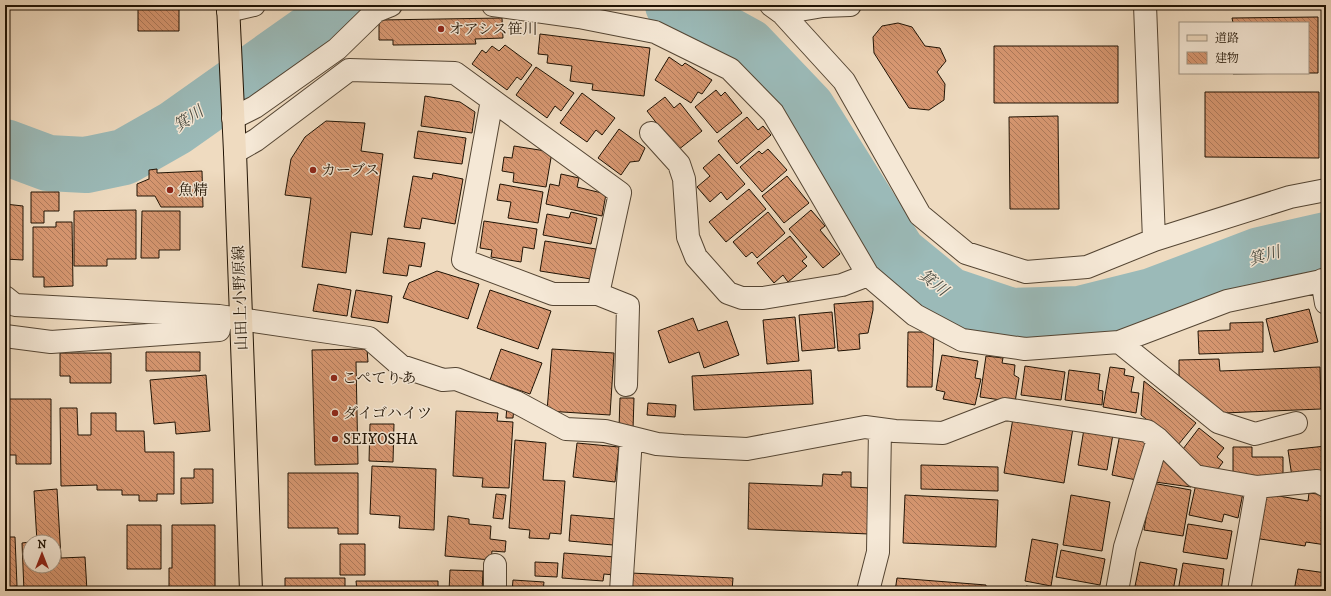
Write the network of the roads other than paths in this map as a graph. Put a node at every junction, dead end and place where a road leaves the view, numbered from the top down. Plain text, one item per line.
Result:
1 (254, 5) edge
2 (391, 5) edge
3 (493, 5) edge
4 (850, 5) edge
5 (1145, 5) edge
6 (228, 8) edge
7 (777, 9) edge
8 (492, 100) junction
9 (233, 113) junction
10 (651, 133) dead end
11 (235, 152) junction
12 (1326, 190) edge
13 (1154, 240) junction
14 (868, 275) junction
15 (1324, 280) edge
16 (598, 294) junction
17 (5, 297) edge
18 (1326, 304) edge
19 (241, 319) junction
20 (219, 330) dead end
21 (5, 336) edge
22 (1119, 342) junction
23 (626, 385) dead end
24 (1296, 422) dead end
25 (888, 430) junction
26 (631, 438) junction
27 (1158, 439) junction
28 (1326, 486) edge
29 (1257, 487) junction
30 (495, 565) dead end
31 (251, 591) edge
32 (495, 591) edge
33 (621, 591) edge
34 (868, 591) edge
35 (1117, 591) edge
36 (1239, 591) edge

1 - 6 street
2 - 9 street
3 - 14 street
4 - 7 street
5 - 13 street
6 - 9 main road, 山田上小野原線
7 - 13 street
8 - 11 street
8 - 16 street
8 - 16 street
9 - 11 main road, 山田上小野原線
10 - 14 street
11 - 19 main road, 山田上小野原線
12 - 13 street
14 - 22 street
15 - 18 street
15 - 22 street
16 - 23 street
17 - 19 street
19 - 26 street
19 - 31 main road, 山田上小野原線
20 - 21 street
22 - 24 street
25 - 26 street
25 - 27 street
25 - 34 street
26 - 33 street
27 - 29 street
27 - 35 street
28 - 29 street
29 - 36 street
30 - 32 street

